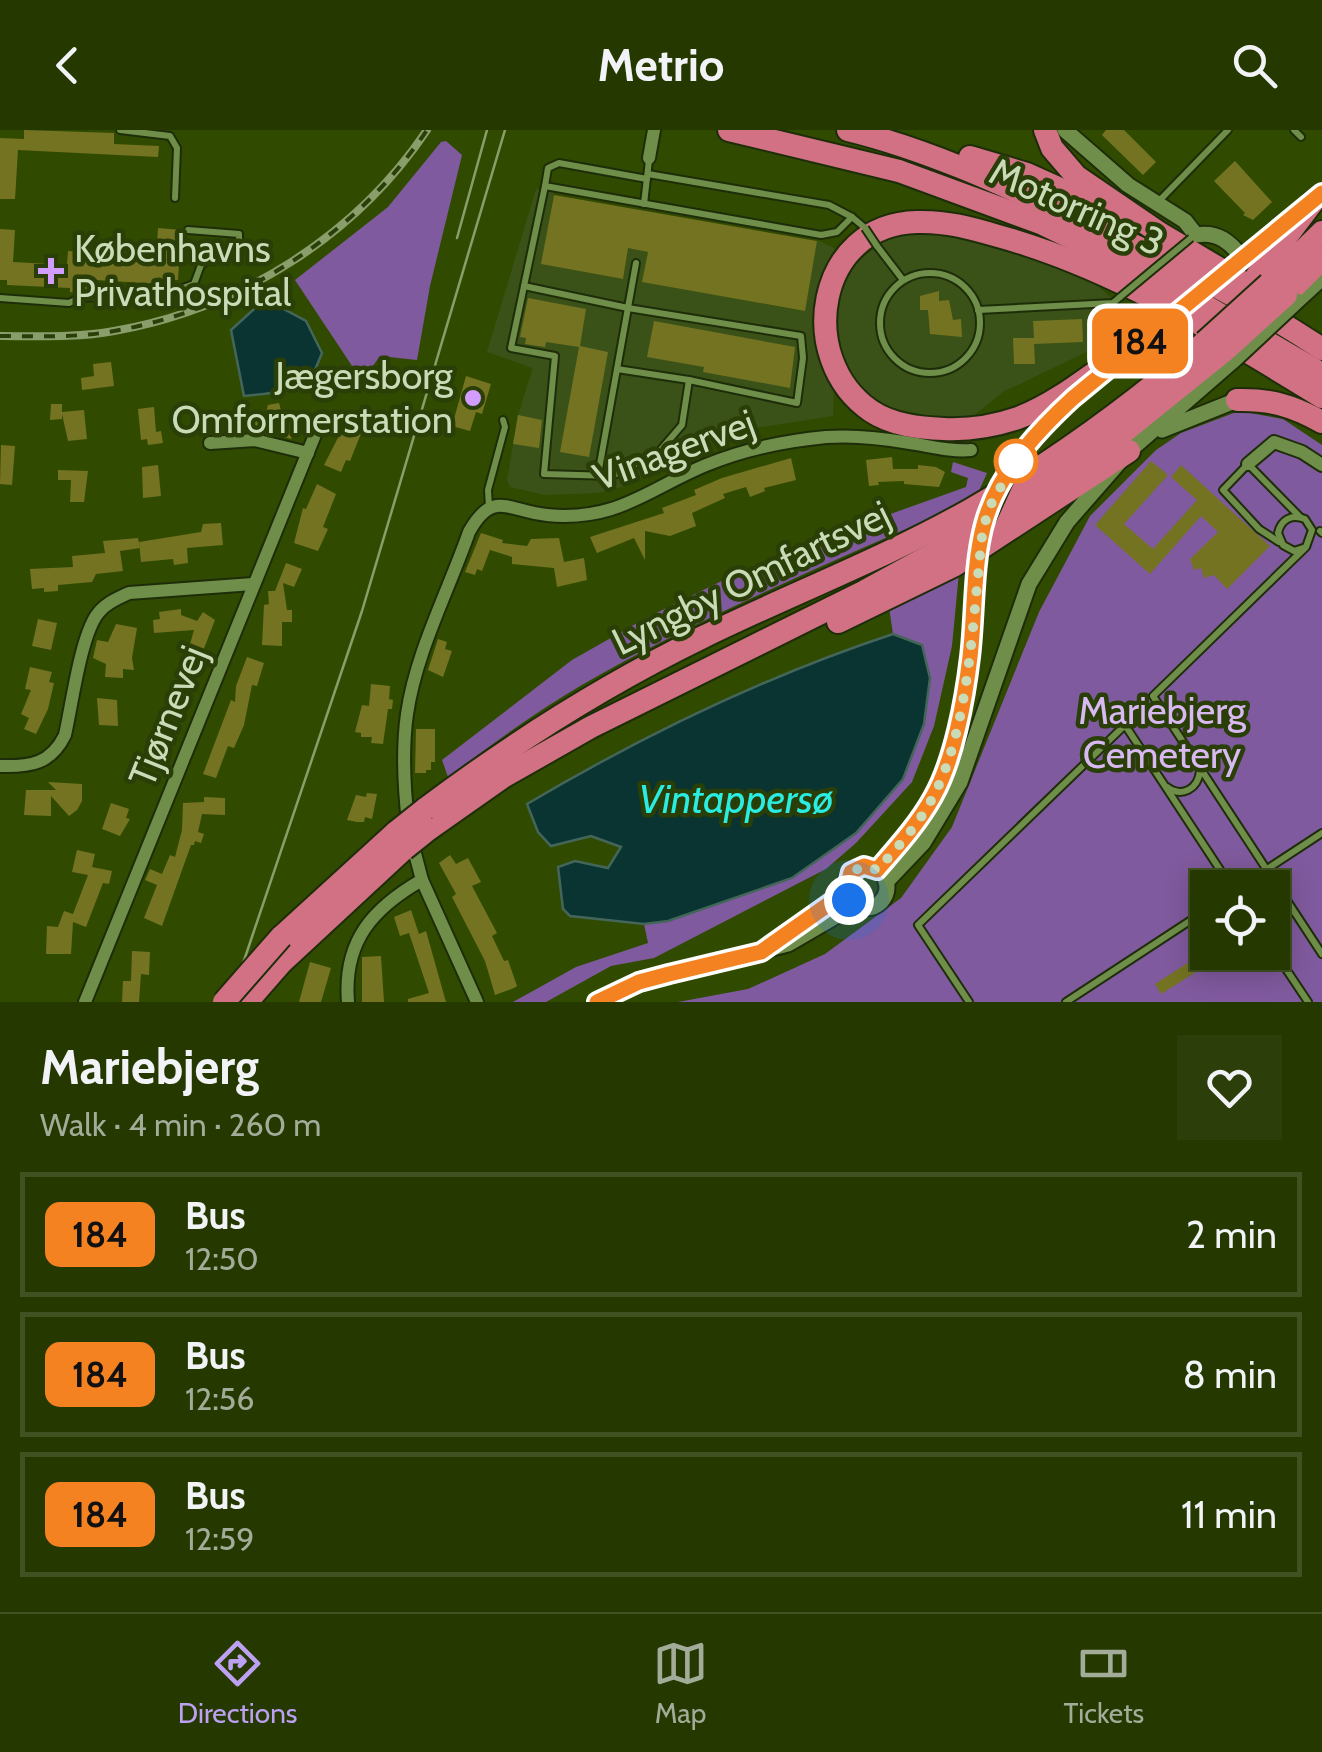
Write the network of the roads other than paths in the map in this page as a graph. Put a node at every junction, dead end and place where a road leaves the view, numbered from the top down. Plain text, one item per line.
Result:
1 (120, 130) edge
2 (654, 130) edge
3 (729, 130) edge
4 (848, 130) edge
5 (1045, 130) edge
6 (1066, 130) edge
7 (1228, 130) edge
8 (1294, 130) edge
9 (1301, 137) dead end
10 (893, 141) junction
11 (650, 158) joint
12 (647, 176) junction
13 (544, 186) junction
14 (174, 198) dead end
15 (1319, 203) edge
16 (644, 204) junction
17 (1157, 204) junction
18 (852, 217) junction
19 (188, 230) dead end
20 (1322, 232) edge
21 (1161, 234) junction
22 (1194, 236) junction
23 (1322, 259) edge
24 (636, 263) dead end
25 (1322, 278) edge
26 (903, 280) junction
27 (1264, 280) junction
28 (524, 286) junction
29 (1322, 289) edge
30 (0, 298) edge
31 (628, 308) junction
32 (978, 310) junction
33 (1322, 330) edge
34 (1140, 342) junction
35 (1214, 347) junction
36 (1322, 349) edge
37 (618, 370) junction
38 (1322, 374) edge
39 (689, 380) junction
40 (1322, 396) edge
41 (1237, 400) joint
42 (320, 420) dead end
43 (503, 420) dead end
44 (1322, 422) edge
45 (966, 440) junction
46 (210, 443) dead end
47 (1137, 445) junction
48 (308, 453) junction
49 (1248, 464) junction
50 (1322, 465) edge
51 (598, 476) junction
52 (489, 507) junction
53 (1304, 520) junction
54 (1321, 531) edge
55 (1282, 545) junction
56 (1306, 547) junction
57 (253, 584) junction
58 (591, 727) junction
59 (1195, 761) junction
60 (0, 766) edge
61 (1163, 782) junction
62 (427, 819) junction
63 (1322, 833) edge
64 (400, 840) junction
65 (1266, 868) junction
66 (1223, 870) edge
67 (1263, 870) edge
68 (882, 876) junction
69 (422, 880) junction
70 (850, 898) junction
71 (1190, 920) edge
72 (1322, 954) edge
73 (1287, 970) edge
74 (86, 1002) edge
75 (224, 1002) edge
76 (247, 1002) edge
77 (348, 1002) edge
78 (478, 1002) edge
79 (597, 1002) edge
80 (969, 1002) edge
81 (1066, 1002) edge
82 (1308, 1002) edge

1 - 14 lane
2 - 11 street
3 - 38 highway, Motorring 3
4 - 10 highway, Motorring 3
5 - 21 highway
6 - 17 street
7 - 17 lane
8 - 9 lane
10 - 21 highway
10 - 36 highway, Motorring 3
11 - 12 lane
12 - 13 lane
12 - 16 lane
12 - 18 lane
13 - 16 lane
13 - 28 lane
15 - 27 highway
16 - 18 lane
17 - 22 street
18 - 26 lane, bridge
19 - 30 lane
20 - 27 highway, Lyngby Omfartsvej
21 - 33 highway
22 - 27 street
22 - 32 lane, bridge
23 - 27 highway, Lyngby Omfartsvej
24 - 31 lane
25 - 27 street
26 - 32 lane
26 - 32 lane
27 - 29 street
27 - 34 street, bridge
27 - 35 highway, Lyngby Omfartsvej, bridge
27 - 35 street, bridge
28 - 31 lane
28 - 51 lane
31 - 37 lane
31 - 39 lane
34 - 45 highway
34 - 68 street, bridge
35 - 47 street
35 - 58 highway, Lyngby Omfartsvej
35 - 62 highway, Lyngby Omfartsvej
37 - 39 lane
37 - 51 lane
39 - 51 lane
40 - 45 highway
41 - 44 highway
41 - 47 street
42 - 48 street, Tjørnevej
43 - 52 lane
45 - 52 street, Vinagervej
46 - 48 street
47 - 58 highway
47 - 68 street
48 - 57 street, Tjørnevej
49 - 50 street
49 - 53 lane
49 - 55 lane
52 - 69 street
53 - 54 lane
53 - 55 lane
53 - 56 lane
55 - 56 lane
56 - 59 lane
57 - 60 street
57 - 74 street, Tjørnevej
58 - 62 highway, Lyngby Omfartsvej
59 - 61 lane
59 - 65 lane
61 - 66 lane
61 - 80 lane
62 - 64 highway, Lyngby Omfartsvej, bridge
63 - 65 lane
64 - 75 highway, Lyngby Omfartsvej, bridge
64 - 76 highway, Lyngby Omfartsvej
65 - 67 lane
65 - 72 lane
68 - 70 street
68 - 70 street
69 - 77 street
69 - 78 street
70 - 79 street
71 - 81 lane
73 - 82 lane

